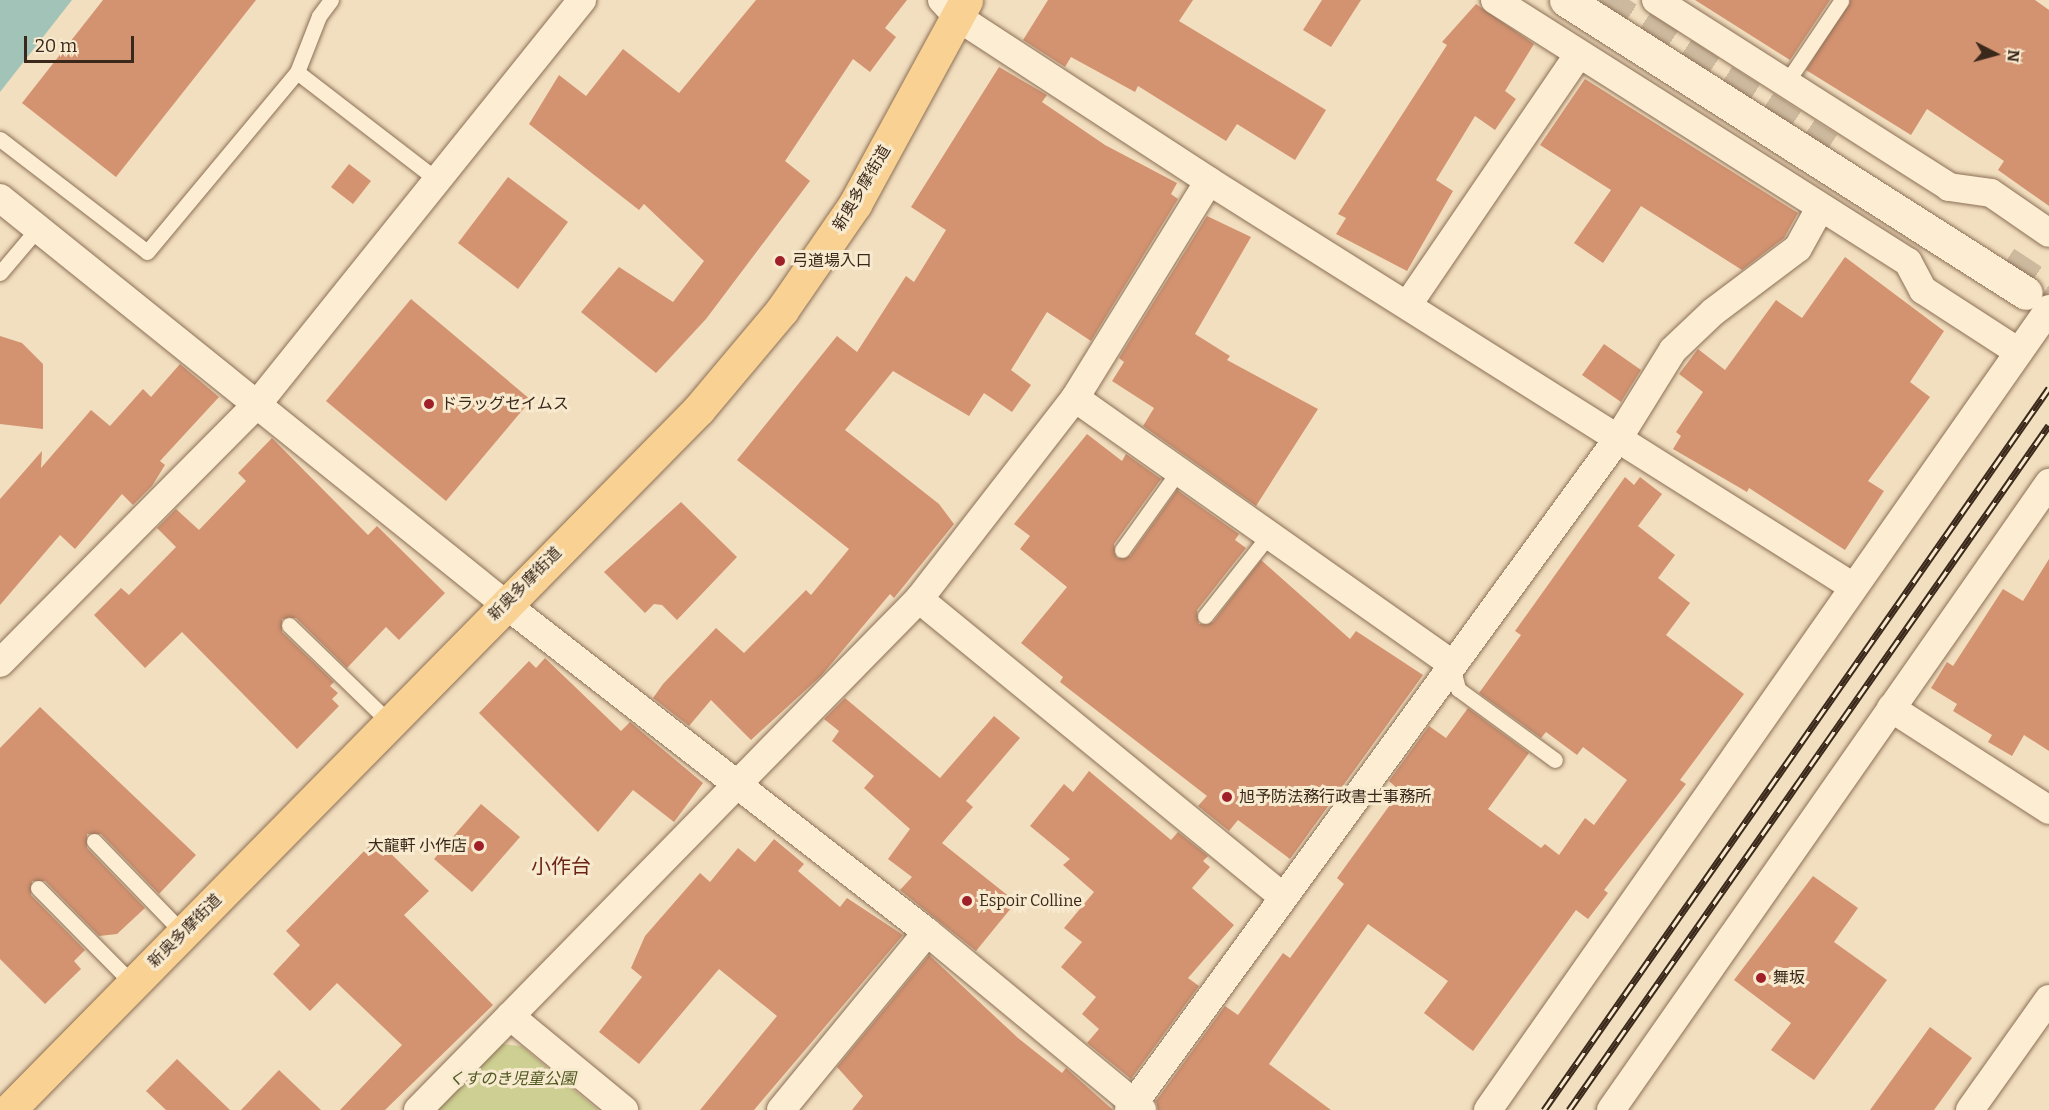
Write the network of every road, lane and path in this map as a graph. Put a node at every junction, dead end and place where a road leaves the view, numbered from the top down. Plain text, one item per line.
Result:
1 (331, 0) edge
2 (582, 0) edge
3 (1496, 0) edge
4 (1566, 0) edge
5 (1656, 0) edge
6 (1841, 1) edge
7 (956, 6) edge
8 (1578, 55) junction
9 (297, 72) junction
10 (1786, 82) junction
11 (0, 139) edge
12 (437, 180) junction
13 (1209, 181) junction
14 (0, 198) edge
15 (1820, 208) junction
16 (38, 228) junction
17 (2049, 233) edge
18 (0, 273) edge
19 (2038, 301) edge
20 (1408, 303) junction
21 (2019, 351) junction
22 (1075, 398) junction
23 (259, 402) junction
24 (1618, 437) junction
25 (1180, 469) junction
26 (2049, 483) edge
27 (1269, 535) junction
28 (1122, 550) dead end
29 (1852, 586) junction
30 (919, 599) junction
31 (505, 603) junction
32 (1205, 616) dead end
33 (289, 625) dead end
34 (0, 663) edge
35 (1451, 663) junction
36 (1891, 708) junction
37 (390, 723) junction
38 (1555, 760) dead end
39 (736, 781) junction
40 (2049, 810) edge
41 (94, 841) dead end
42 (38, 888) dead end
43 (1281, 895) junction
44 (927, 932) junction
45 (183, 933) junction
46 (133, 984) junction
47 (2049, 999) edge
48 (510, 1016) junction
49 (1135, 1108) edge
50 (9, 1110) edge
51 (418, 1110) edge
52 (624, 1110) edge
53 (781, 1110) edge
54 (1488, 1110) edge
55 (1611, 1110) edge
56 (1970, 1110) edge

1 - 9 lane
2 - 12 street
3 - 8 street
4 - 19 street
5 - 10 street
6 - 10 lane
7 - 13 street
7 - 31 main road, 新奥多摩街道
8 - 15 street
8 - 20 street
9 - 11 lane
9 - 12 lane
10 - 17 street
12 - 23 street
13 - 20 street
13 - 22 street
14 - 16 street
15 - 21 street
15 - 24 street
16 - 18 lane
16 - 23 street
19 - 21 street
20 - 24 street
21 - 29 street
22 - 25 street
22 - 30 street
23 - 31 street
23 - 34 street
24 - 29 street
24 - 35 street
25 - 27 street
25 - 28 lane
26 - 36 street
27 - 32 lane
27 - 35 street
29 - 54 street
30 - 39 street
30 - 43 street
31 - 37 main road, 新奥多摩街道
31 - 39 street
33 - 37 lane
35 - 38 lane
35 - 43 street
36 - 40 street
36 - 55 street
37 - 45 main road, 新奥多摩街道
39 - 44 street
39 - 48 street
41 - 45 lane
42 - 46 lane
43 - 49 street
44 - 49 street
44 - 53 street
45 - 46 main road, 新奥多摩街道
46 - 50 main road, 新奥多摩街道
47 - 56 street
48 - 51 street
48 - 52 street

